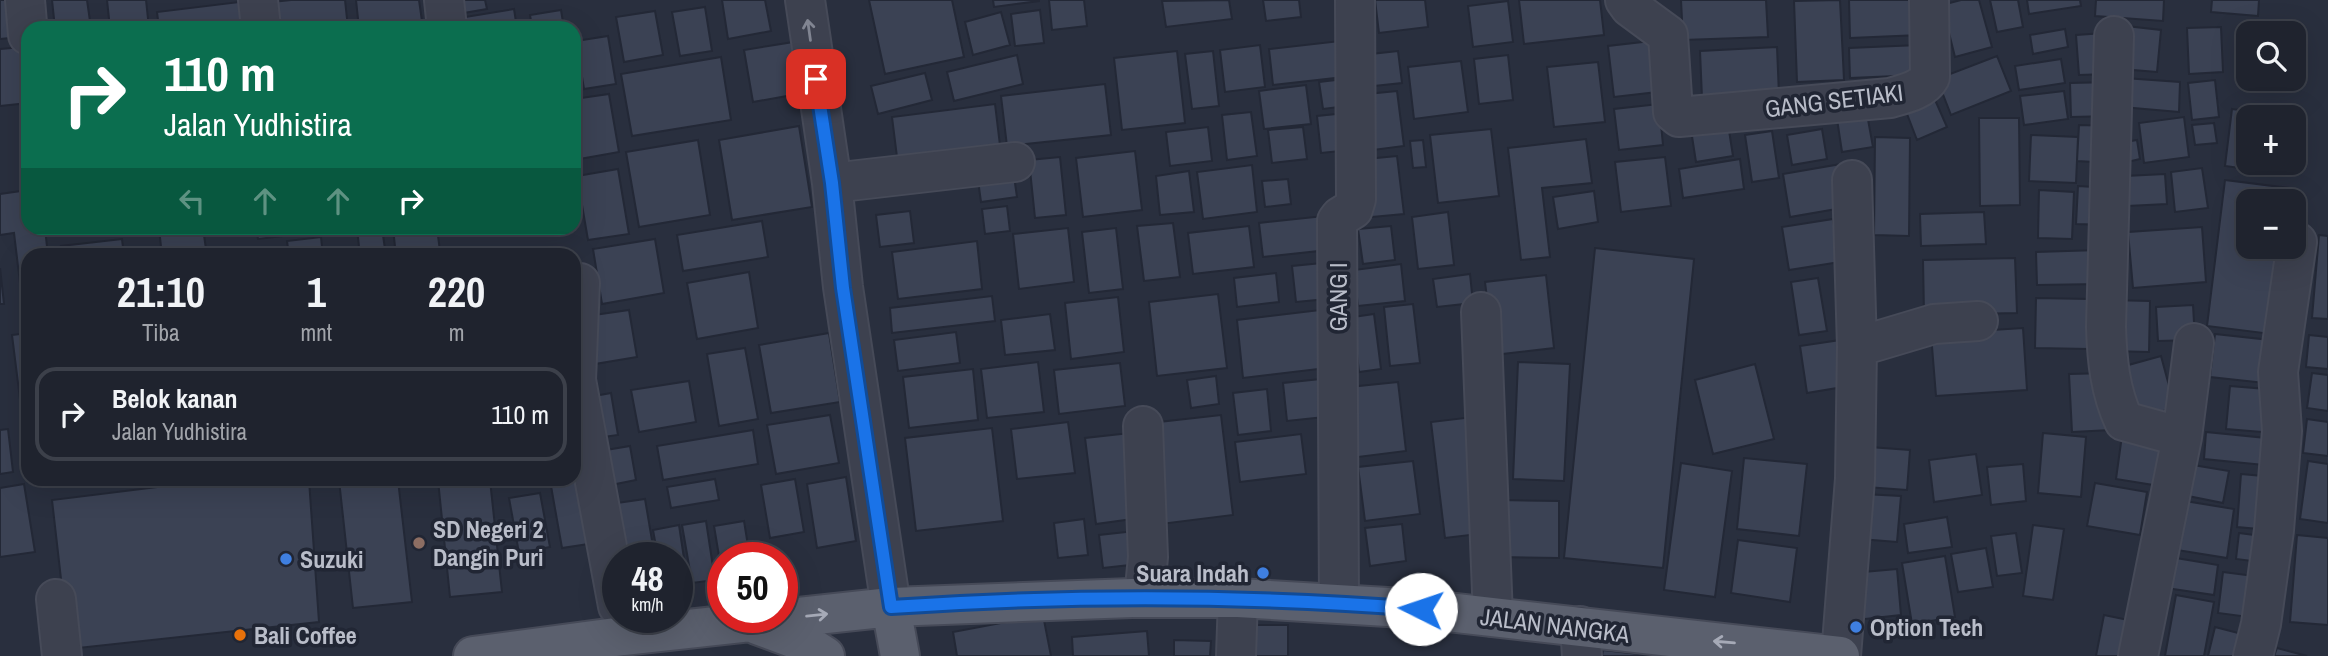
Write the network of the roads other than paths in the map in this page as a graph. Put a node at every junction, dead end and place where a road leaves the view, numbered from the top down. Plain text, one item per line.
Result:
1 (25, 0) edge
2 (258, 0) edge
3 (444, 0) edge
4 (805, 0) edge
5 (1354, 0) edge
6 (1625, 0) edge
7 (1929, 0) edge
8 (27, 21) edge
9 (260, 21) edge
10 (446, 21) edge
11 (2114, 36) dead end
12 (1015, 162) dead end
13 (1852, 180) dead end
14 (832, 183) junction
15 (2295, 259) edge
16 (1481, 312) dead end
17 (1978, 321) dead end
18 (2194, 343) dead end
19 (1857, 347) junction
20 (581, 407) edge
21 (1143, 426) dead end
22 (2182, 437) junction
23 (606, 542) edge
24 (1144, 598) junction
25 (1238, 598) junction
26 (56, 599) dead end
27 (1339, 603) junction
28 (891, 607) junction
29 (798, 617) edge
30 (1493, 617) junction
31 (602, 624) edge
32 (779, 633) edge
33 (1581, 641) edge
34 (62, 656) edge
35 (473, 656) edge
36 (825, 656) edge
37 (900, 656) edge
38 (1236, 656) edge
39 (1841, 656) edge
40 (2138, 656) edge
41 (2253, 656) edge

1 - 8 street
2 - 9 street
3 - 10 street
14 -> 4 street
5 - 27 street, GANG I
6 - 7 street, GANG SETIAKI
11 - 22 street
12 - 14 street
13 - 19 street
14 - 28 street
15 - 41 street
16 - 30 street
17 - 19 street
18 - 22 street
19 - 39 street
20 - 23 street
21 - 24 street
22 - 40 street
24 - 25 main road, JALAN NANGKA
24 - 28 main road, JALAN NANGKA
25 - 27 main road, JALAN NANGKA
25 - 38 street
26 - 34 street
27 - 30 main road, JALAN NANGKA
29 -> 28 main road, JALAN NANGKA
28 - 37 main road
30 - 33 main road, JALAN NANGKA
31 - 35 main road, JALAN NANGKA
32 - 36 main road
39 -> 33 main road, JALAN NANGKA

